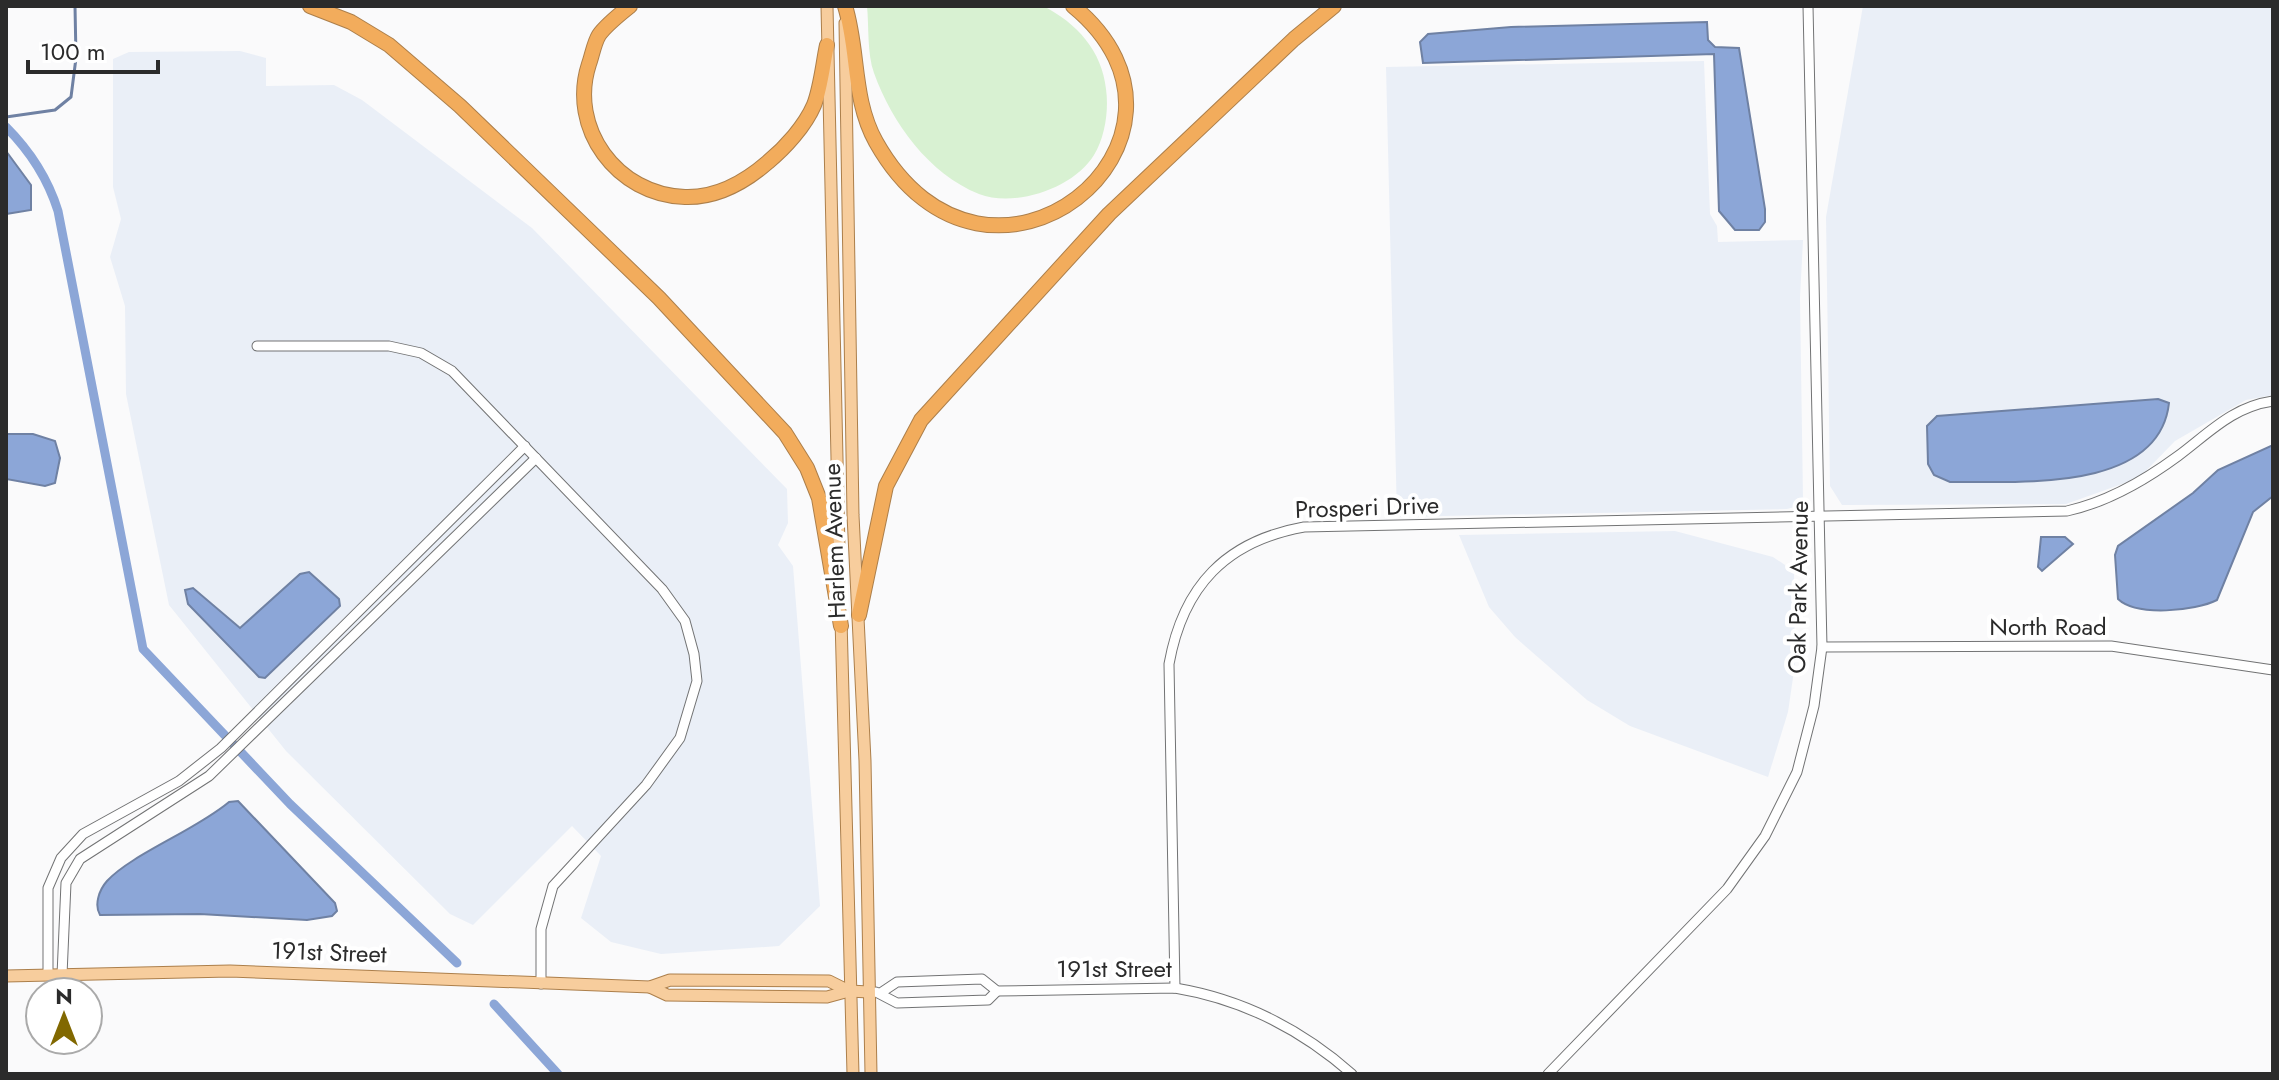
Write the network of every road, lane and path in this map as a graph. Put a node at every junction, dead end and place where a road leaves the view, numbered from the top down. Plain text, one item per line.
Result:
1 (310, 6) edge
2 (630, 6) edge
3 (827, 6) edge
4 (845, 6) edge
5 (1073, 6) edge
6 (1334, 6) edge
7 (1808, 6) edge
8 (827, 45) junction
9 (257, 346) dead end
10 (2273, 401) edge
11 (525, 446) junction
12 (536, 458) junction
13 (1820, 516) junction
14 (859, 615) junction
15 (841, 626) junction
16 (1822, 647) junction
17 (2273, 670) edge
18 (48, 975) junction
19 (62, 975) junction
20 (6, 976) edge
21 (541, 984) junction
22 (1175, 988) junction
23 (849, 991) junction
24 (997, 991) junction
25 (869, 992) junction
26 (882, 992) junction
27 (853, 1074) edge
28 (871, 1074) edge
29 (1352, 1074) edge
30 (1548, 1074) edge

1 - 15 highway
2 - 8 highway
3 - 8 main road, Harlem Avenue
4 - 5 highway
4 - 14 main road, Harlem Avenue
6 - 14 highway
7 - 13 street, Oak Park Avenue
8 - 15 main road, Harlem Avenue
9 - 11 street
10 - 13 street, Prosperi Drive
11 - 12 street
11 - 18 street
12 - 19 street
12 - 21 street
13 - 16 street, Oak Park Avenue
13 - 22 street, Prosperi Drive
14 - 25 main road, Harlem Avenue
15 - 23 main road, Harlem Avenue
16 - 17 street, North Road
16 - 30 street, Oak Park Avenue
18 - 19 main road, 191st Street
18 - 20 main road, 191st Street
19 - 21 main road, 191st Street
21 - 23 main road, 191st Street
22 - 24 street, 191st Street
22 - 29 street, 191st Street
23 - 25 main road, 191st Street
23 - 27 main road, Harlem Avenue
24 - 26 street, 191st Street
24 - 26 street, 191st Street
25 - 26 street, 191st Street
25 - 28 main road, Harlem Avenue

